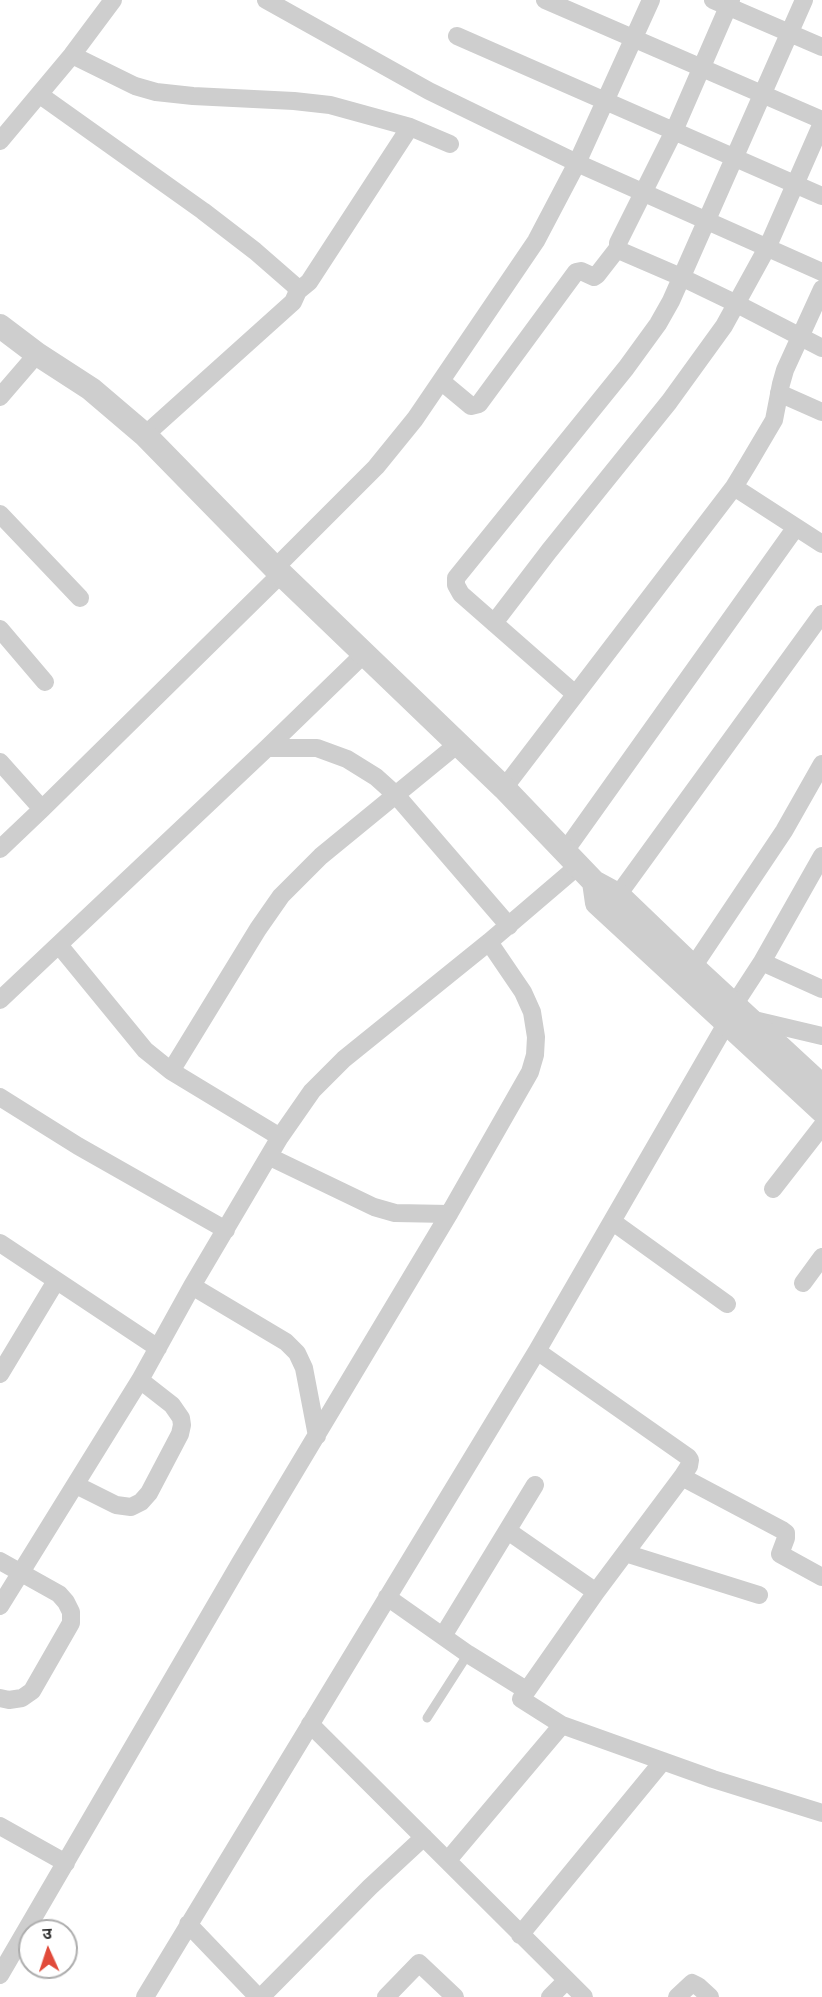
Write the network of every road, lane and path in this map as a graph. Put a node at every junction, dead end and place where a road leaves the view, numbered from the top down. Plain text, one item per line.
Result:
1 (113, 0) edge
2 (266, 0) edge
3 (545, 0) edge
4 (651, 0) edge
5 (804, 0) edge
6 (724, 2) edge
7 (790, 33) junction
8 (458, 36) dead end
9 (633, 39) junction
10 (822, 47) edge
11 (72, 55) junction
12 (701, 67) junction
13 (763, 94) junction
14 (40, 95) junction
15 (604, 102) junction
16 (822, 122) edge
17 (410, 127) junction
18 (674, 130) junction
19 (0, 141) edge
20 (450, 144) dead end
21 (735, 157) junction
22 (577, 163) junction
23 (795, 184) junction
24 (643, 193) junction
25 (822, 196) edge
26 (707, 220) junction
27 (768, 246) junction
28 (618, 248) junction
29 (822, 272) edge
30 (681, 277) junction
31 (822, 289) edge
32 (298, 291) junction
33 (737, 304) junction
34 (0, 326) edge
35 (800, 338) junction
36 (822, 348) edge
37 (37, 354) junction
38 (441, 381) junction
39 (779, 393) junction
40 (0, 397) edge
41 (822, 412) edge
42 (145, 435) junction
43 (734, 487) junction
44 (0, 514) edge
45 (796, 527) junction
46 (822, 544) edge
47 (278, 570) junction
48 (80, 598) dead end
49 (822, 614) edge
50 (494, 623) junction
51 (0, 629) edge
52 (365, 653) junction
53 (45, 682) dead end
54 (575, 694) junction
55 (459, 743) junction
56 (267, 748) junction
57 (0, 762) edge
58 (822, 764) edge
59 (504, 788) junction
60 (396, 795) junction
61 (42, 809) junction
62 (0, 849) edge
63 (822, 856) edge
64 (579, 866) junction
65 (618, 895) junction
66 (509, 926) junction
67 (489, 942) junction
68 (59, 945) junction
69 (762, 962) junction
70 (693, 967) junction
71 (822, 989) edge
72 (0, 1000) edge
73 (737, 1016) junction
74 (822, 1036) edge
75 (171, 1071) junction
76 (822, 1086) edge
77 (0, 1097) edge
78 (822, 1111) edge
79 (822, 1126) edge
80 (280, 1137) junction
81 (270, 1157) junction
82 (773, 1189) dead end
83 (449, 1214) junction
84 (613, 1222) junction
85 (226, 1230) junction
86 (0, 1243) edge
87 (822, 1257) edge
88 (56, 1281) junction
89 (802, 1283) dead end
90 (192, 1286) junction
91 (727, 1304) dead end
92 (158, 1348) junction
93 (537, 1351) junction
94 (0, 1374) edge
95 (140, 1380) junction
96 (317, 1436) junction
97 (682, 1478) junction
98 (76, 1485) junction
99 (535, 1485) dead end
100 (508, 1532) junction
101 (625, 1553) junction
102 (0, 1561) edge
103 (21, 1573) junction
104 (822, 1577) edge
105 (596, 1592) junction
106 (759, 1595) dead end
107 (387, 1597) junction
108 (0, 1606) edge
109 (443, 1636) junction
110 (468, 1654) junction
111 (526, 1690) junction
112 (0, 1698) edge
113 (427, 1718) dead end
114 (310, 1724) junction
115 (562, 1725) junction
116 (663, 1761) junction
117 (822, 1814) edge
118 (0, 1827) edge
119 (424, 1837) junction
120 (448, 1860) junction
121 (66, 1863) junction
122 (188, 1924) junction
123 (519, 1935) junction
124 (6, 1953) edge
125 (0, 1975) edge
126 (566, 1981) junction
127 (145, 1997) edge
128 (260, 1997) edge
129 (386, 1997) edge
130 (455, 1997) edge
131 (550, 1997) edge
132 (584, 1997) edge
133 (677, 1997) edge
134 (710, 1997) edge

1 - 11 street
2 - 22 street
3 - 9 street
4 - 9 street
5 - 7 street
6 - 7 street
6 - 12 street
7 - 10 street
7 - 13 street
8 - 15 street
9 - 12 street
9 - 15 street
11 - 14 street
11 - 17 street
12 - 13 street
12 - 18 street
13 - 16 street
13 - 21 street
14 - 19 street
14 - 32 street
15 - 18 street
15 - 22 street
16 - 23 street
17 - 20 street
17 - 32 street
18 - 21 street
18 - 24 street
21 - 23 street
21 - 26 street
22 - 24 street
22 - 38 street
23 - 25 street
23 - 27 street
24 - 26 street
24 - 28 street
26 - 27 street
26 - 30 street
27 - 29 street
27 - 33 street
28 - 30 street
28 - 38 street
30 - 33 street
30 - 50 street
31 - 35 street
32 - 42 street
33 - 35 street
33 - 50 street
34 - 37 street
35 - 36 street
35 - 39 street
37 - 40 street
37 - 42 street
38 - 47 street
39 - 41 street
39 - 43 street
42 - 47 street
43 - 45 street
43 - 54 street
44 - 48 street
45 - 46 street
45 - 64 street
47 - 52 street
47 - 61 street
49 - 65 street
50 - 54 street
51 - 53 street
52 - 55 street
52 - 56 street
54 - 59 street
55 - 59 street
55 - 60 street
56 - 60 street
56 - 68 street
57 - 61 street
58 - 70 street
59 - 64 street
60 - 66 street
60 - 75 street
61 - 62 street
63 - 69 street
64 - 65 street
64 - 66 street
64 - 73 street
65 - 70 street
66 - 67 street
67 - 80 street
67 - 83 street
68 - 72 street
68 - 75 street
69 - 71 street
69 - 73 street
70 - 73 street
73 - 74 street
73 - 76 street
73 - 78 street
73 - 84 street
75 - 80 street
77 - 85 street
79 - 82 street
80 - 81 street
81 - 83 street
81 - 85 street
83 - 96 street
84 - 91 street
84 - 93 street
85 - 90 street
86 - 88 street
87 - 89 street
88 - 92 street
88 - 94 street
90 - 92 street
90 - 96 street
92 - 95 street
93 - 97 street
93 - 107 street
95 - 98 street
95 - 98 street
96 - 121 street
97 - 101 street
97 - 104 street
98 - 103 street
99 - 100 street
100 - 105 street
100 - 109 street
101 - 105 street
101 - 106 street
102 - 103 street
103 - 108 street
103 - 112 street
105 - 111 street
107 - 109 street
107 - 114 street
109 - 110 street
110 - 111 street
110 - 113 lane
111 - 115 street
114 - 119 street
114 - 122 street
115 - 116 street
115 - 120 street
116 - 117 street
116 - 123 street
118 - 121 street
119 - 120 street
119 - 128 street
120 - 123 street
121 - 124 street
122 - 127 street
122 - 128 street
123 - 126 street
124 - 125 street
126 - 131 street
126 - 132 street
129 - 130 street
133 - 134 street

